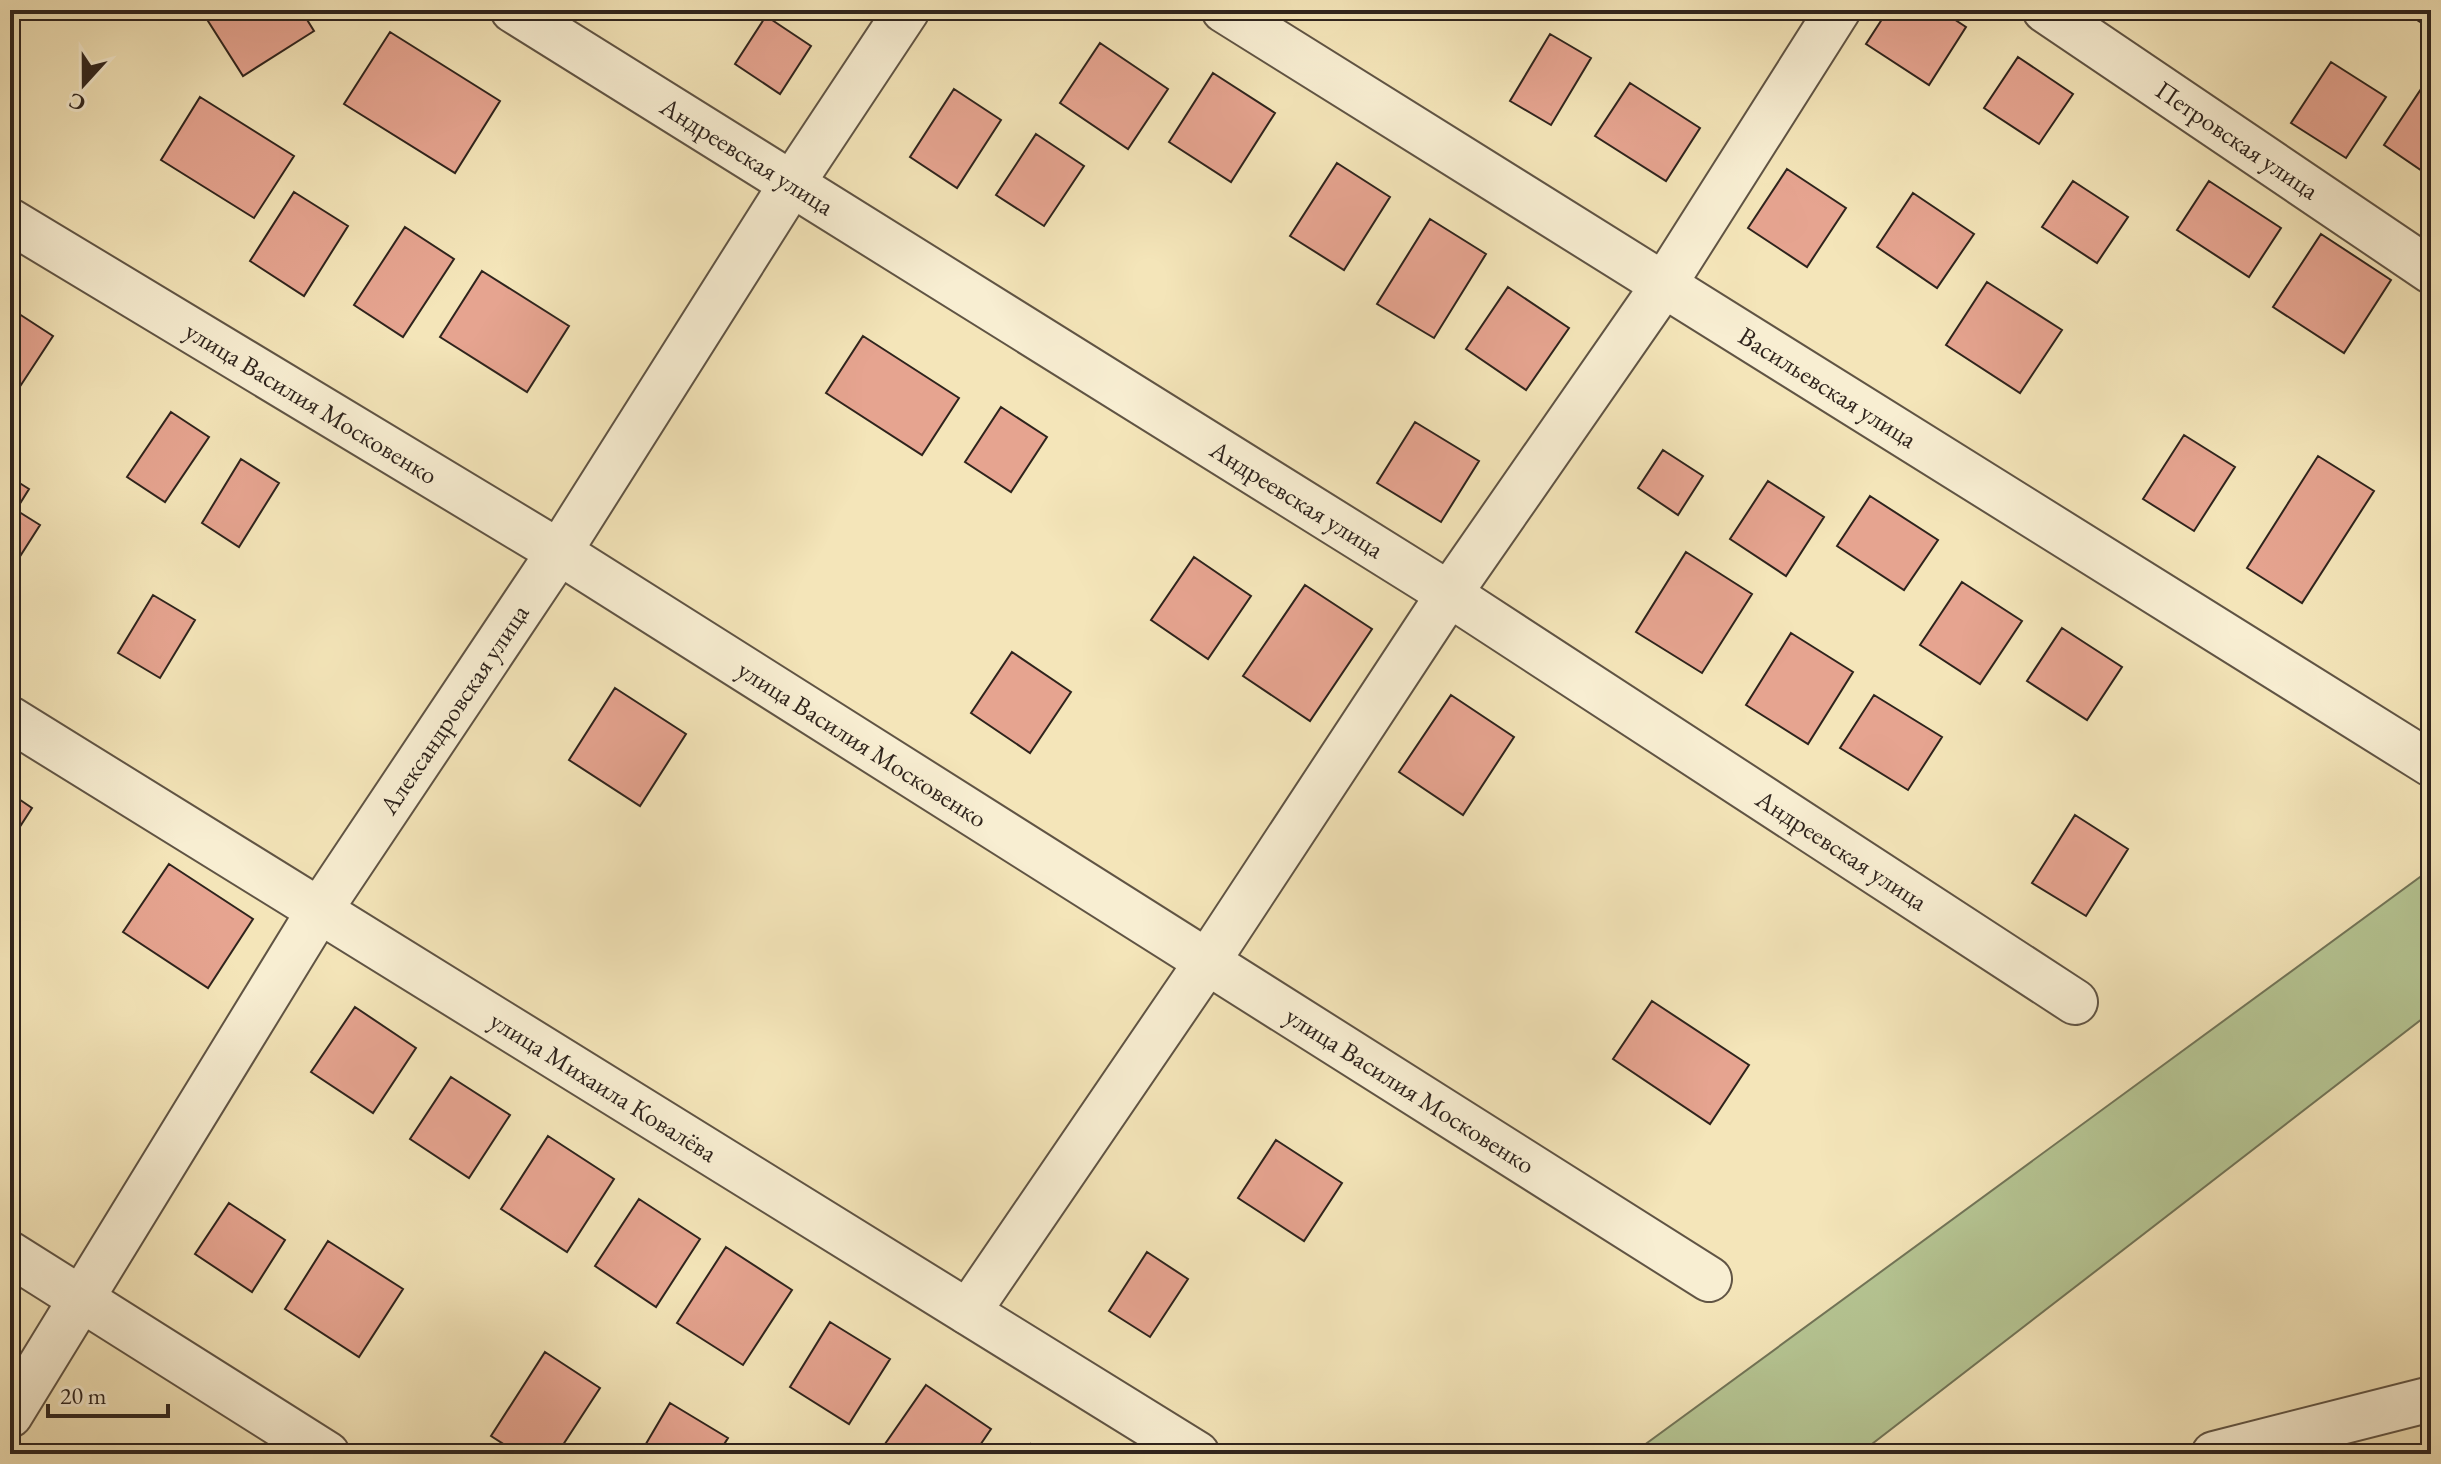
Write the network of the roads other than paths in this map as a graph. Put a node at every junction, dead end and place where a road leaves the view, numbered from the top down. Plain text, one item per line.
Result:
1 (513, 10) edge
2 (907, 10) edge
3 (1224, 10) edge
4 (1838, 10) edge
5 (2045, 10) edge
6 (791, 185) junction
7 (10, 221) edge
8 (2431, 271) edge
9 (1663, 286) junction
10 (559, 552) junction
11 (1449, 594) junction
12 (10, 719) edge
13 (2431, 764) edge
14 (319, 911) junction
15 (1207, 962) junction
16 (2075, 1002) dead end
17 (10, 1254) edge
18 (1709, 1279) dead end
19 (82, 1299) junction
20 (968, 1312) junction
21 (2431, 1399) edge
22 (10, 1415) edge
23 (327, 1454) edge
24 (1197, 1454) edge
25 (2214, 1454) edge

1 - 6 street, Андреевская улица
2 - 6 street, Александровская улица
3 - 9 street, Васильевская улица
4 - 9 street
5 - 8 street, Петровская улица
6 - 10 street, Александровская улица
6 - 11 street, Андреевская улица
7 - 10 street, улица Василия Московенко
9 - 11 street
9 - 13 street, Васильевская улица
10 - 14 street, Александровская улица
10 - 15 street, улица Василия Московенко
11 - 15 street
11 - 16 street, Андреевская улица
12 - 14 street, улица Михаила Ковалёва
14 - 19 street, Александровская улица
14 - 20 street, улица Михаила Ковалёва
15 - 18 street, улица Василия Московенко
15 - 20 street
17 - 19 street
19 - 22 street, Александровская улица
19 - 23 street
20 - 24 street, улица Михаила Ковалёва
21 - 25 street

